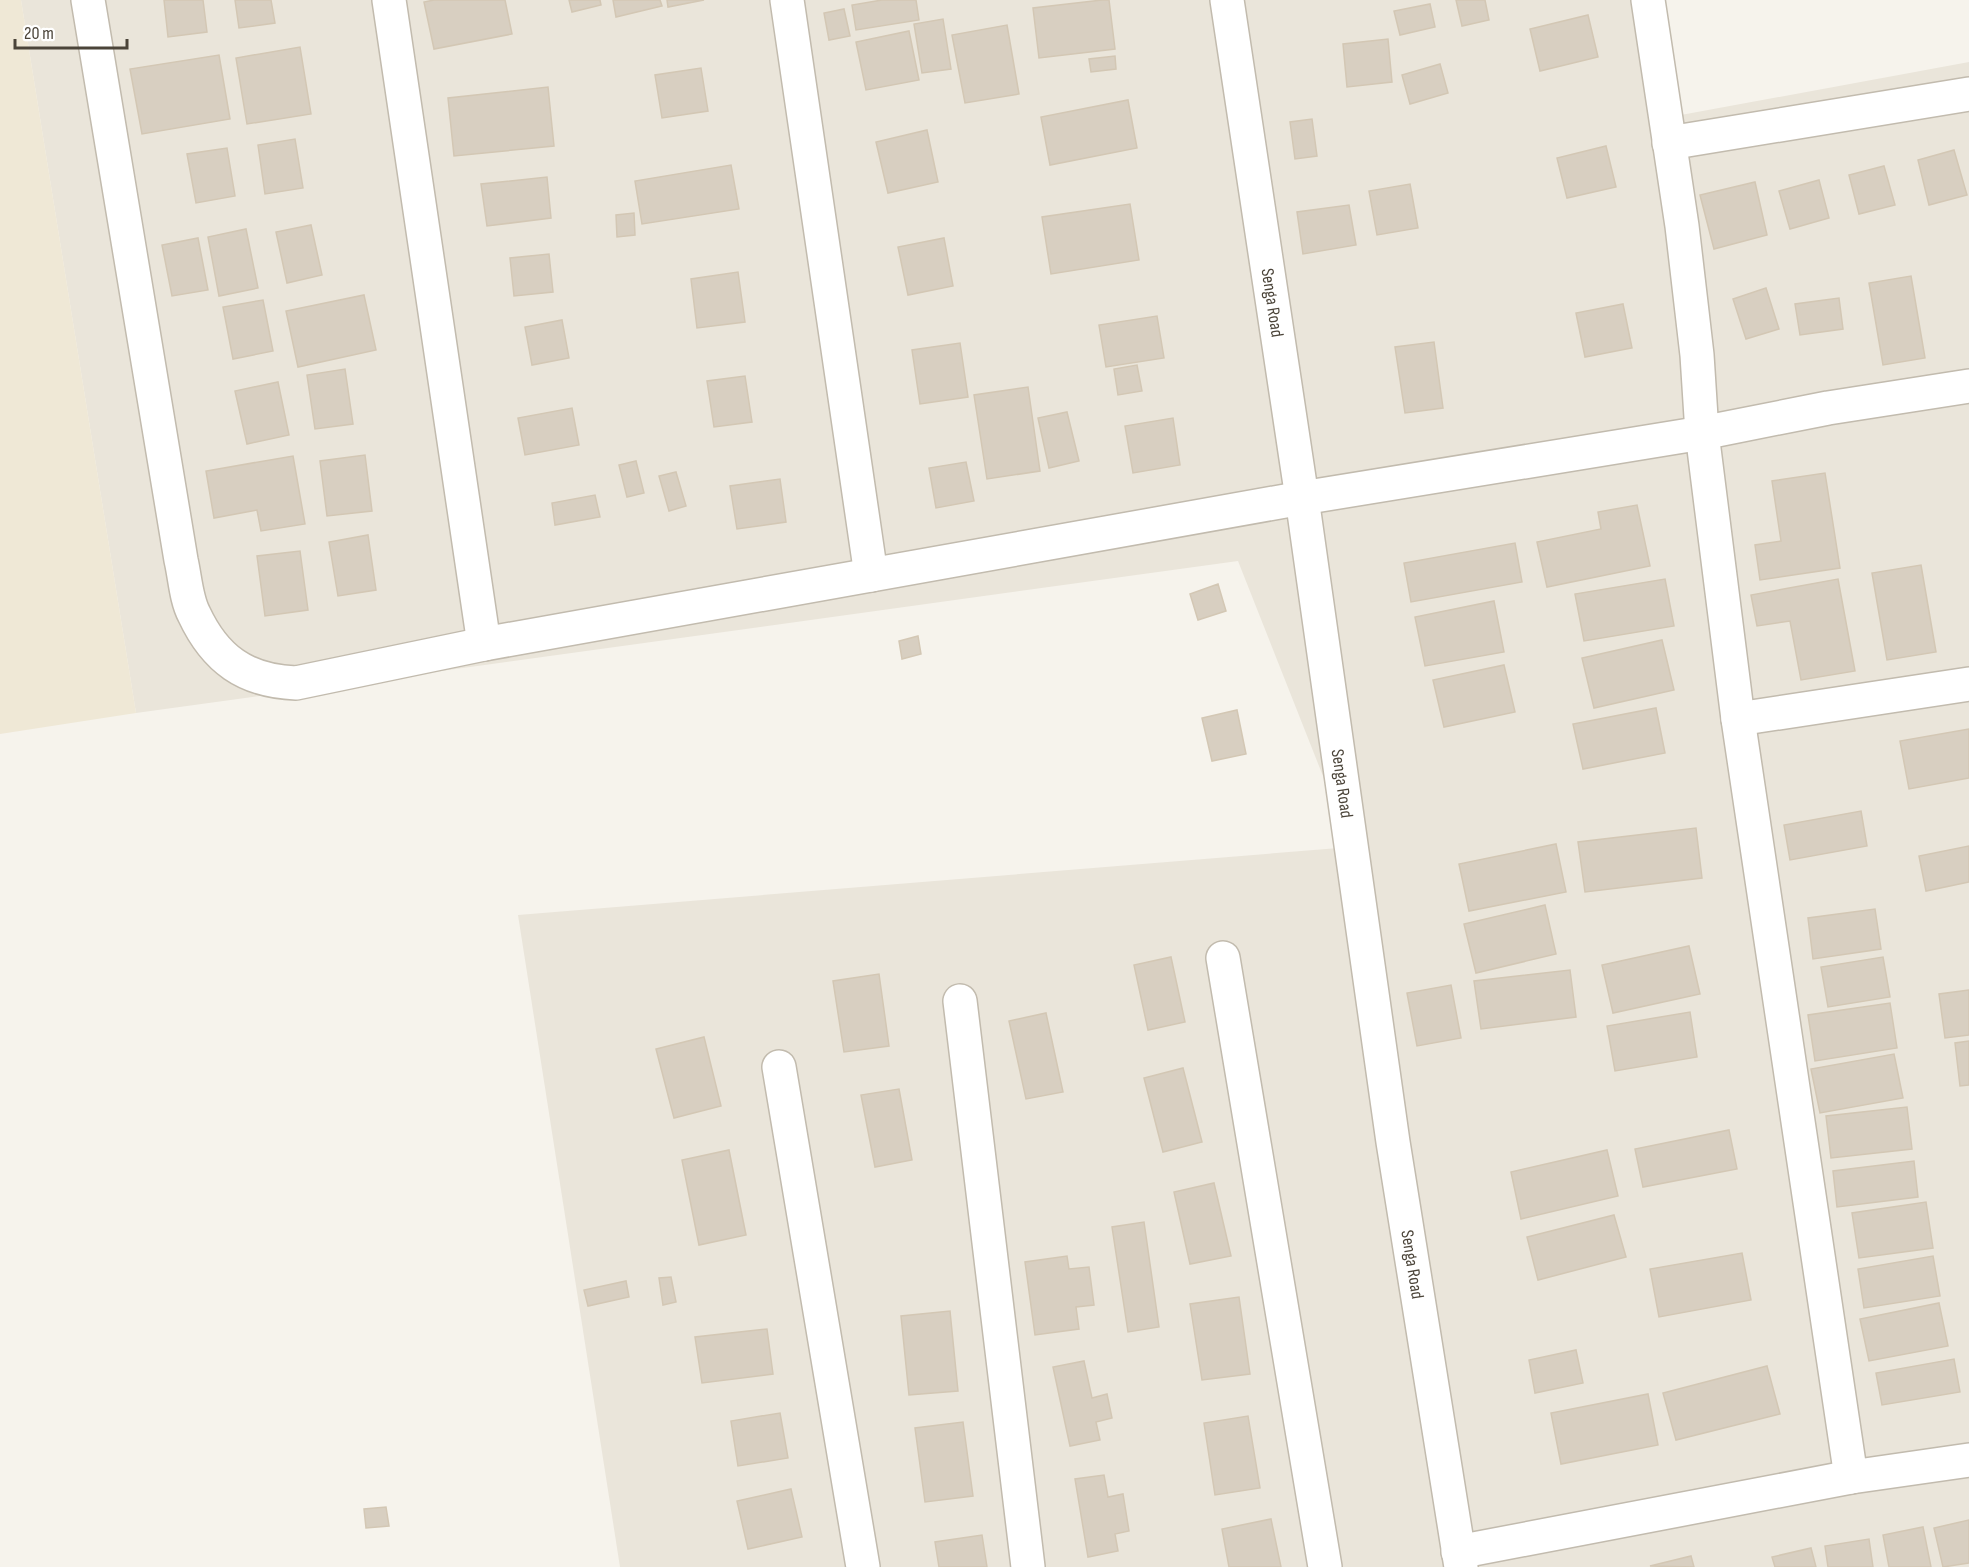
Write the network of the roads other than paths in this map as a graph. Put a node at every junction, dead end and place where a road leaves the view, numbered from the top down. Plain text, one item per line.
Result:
1 (88, 0) edge
2 (388, 0) edge
3 (787, 0) edge
4 (1227, 0) edge
5 (1648, 0) edge
6 (1969, 94) edge
7 (1669, 143) junction
8 (1969, 386) edge
9 (1701, 433) junction
10 (1302, 498) junction
11 (871, 575) junction
12 (484, 644) junction
13 (1969, 684) edge
14 (1738, 718) junction
15 (1223, 958) dead end
16 (960, 1001) dead end
17 (779, 1067) dead end
18 (1969, 1460) edge
19 (1851, 1477) junction
20 (1460, 1560) edge
21 (863, 1567) edge
22 (1028, 1567) edge
23 (1325, 1567) edge

1 - 12 street
2 - 12 street
3 - 11 street
4 - 10 street, Senga Road
5 - 7 street
6 - 7 street
7 - 9 street
8 - 9 street
9 - 10 street
9 - 14 street
10 - 11 street
10 - 20 street, Senga Road
11 - 12 street
13 - 14 street
14 - 19 street
15 - 23 street
16 - 22 street
17 - 21 street
18 - 19 street
19 - 20 street

